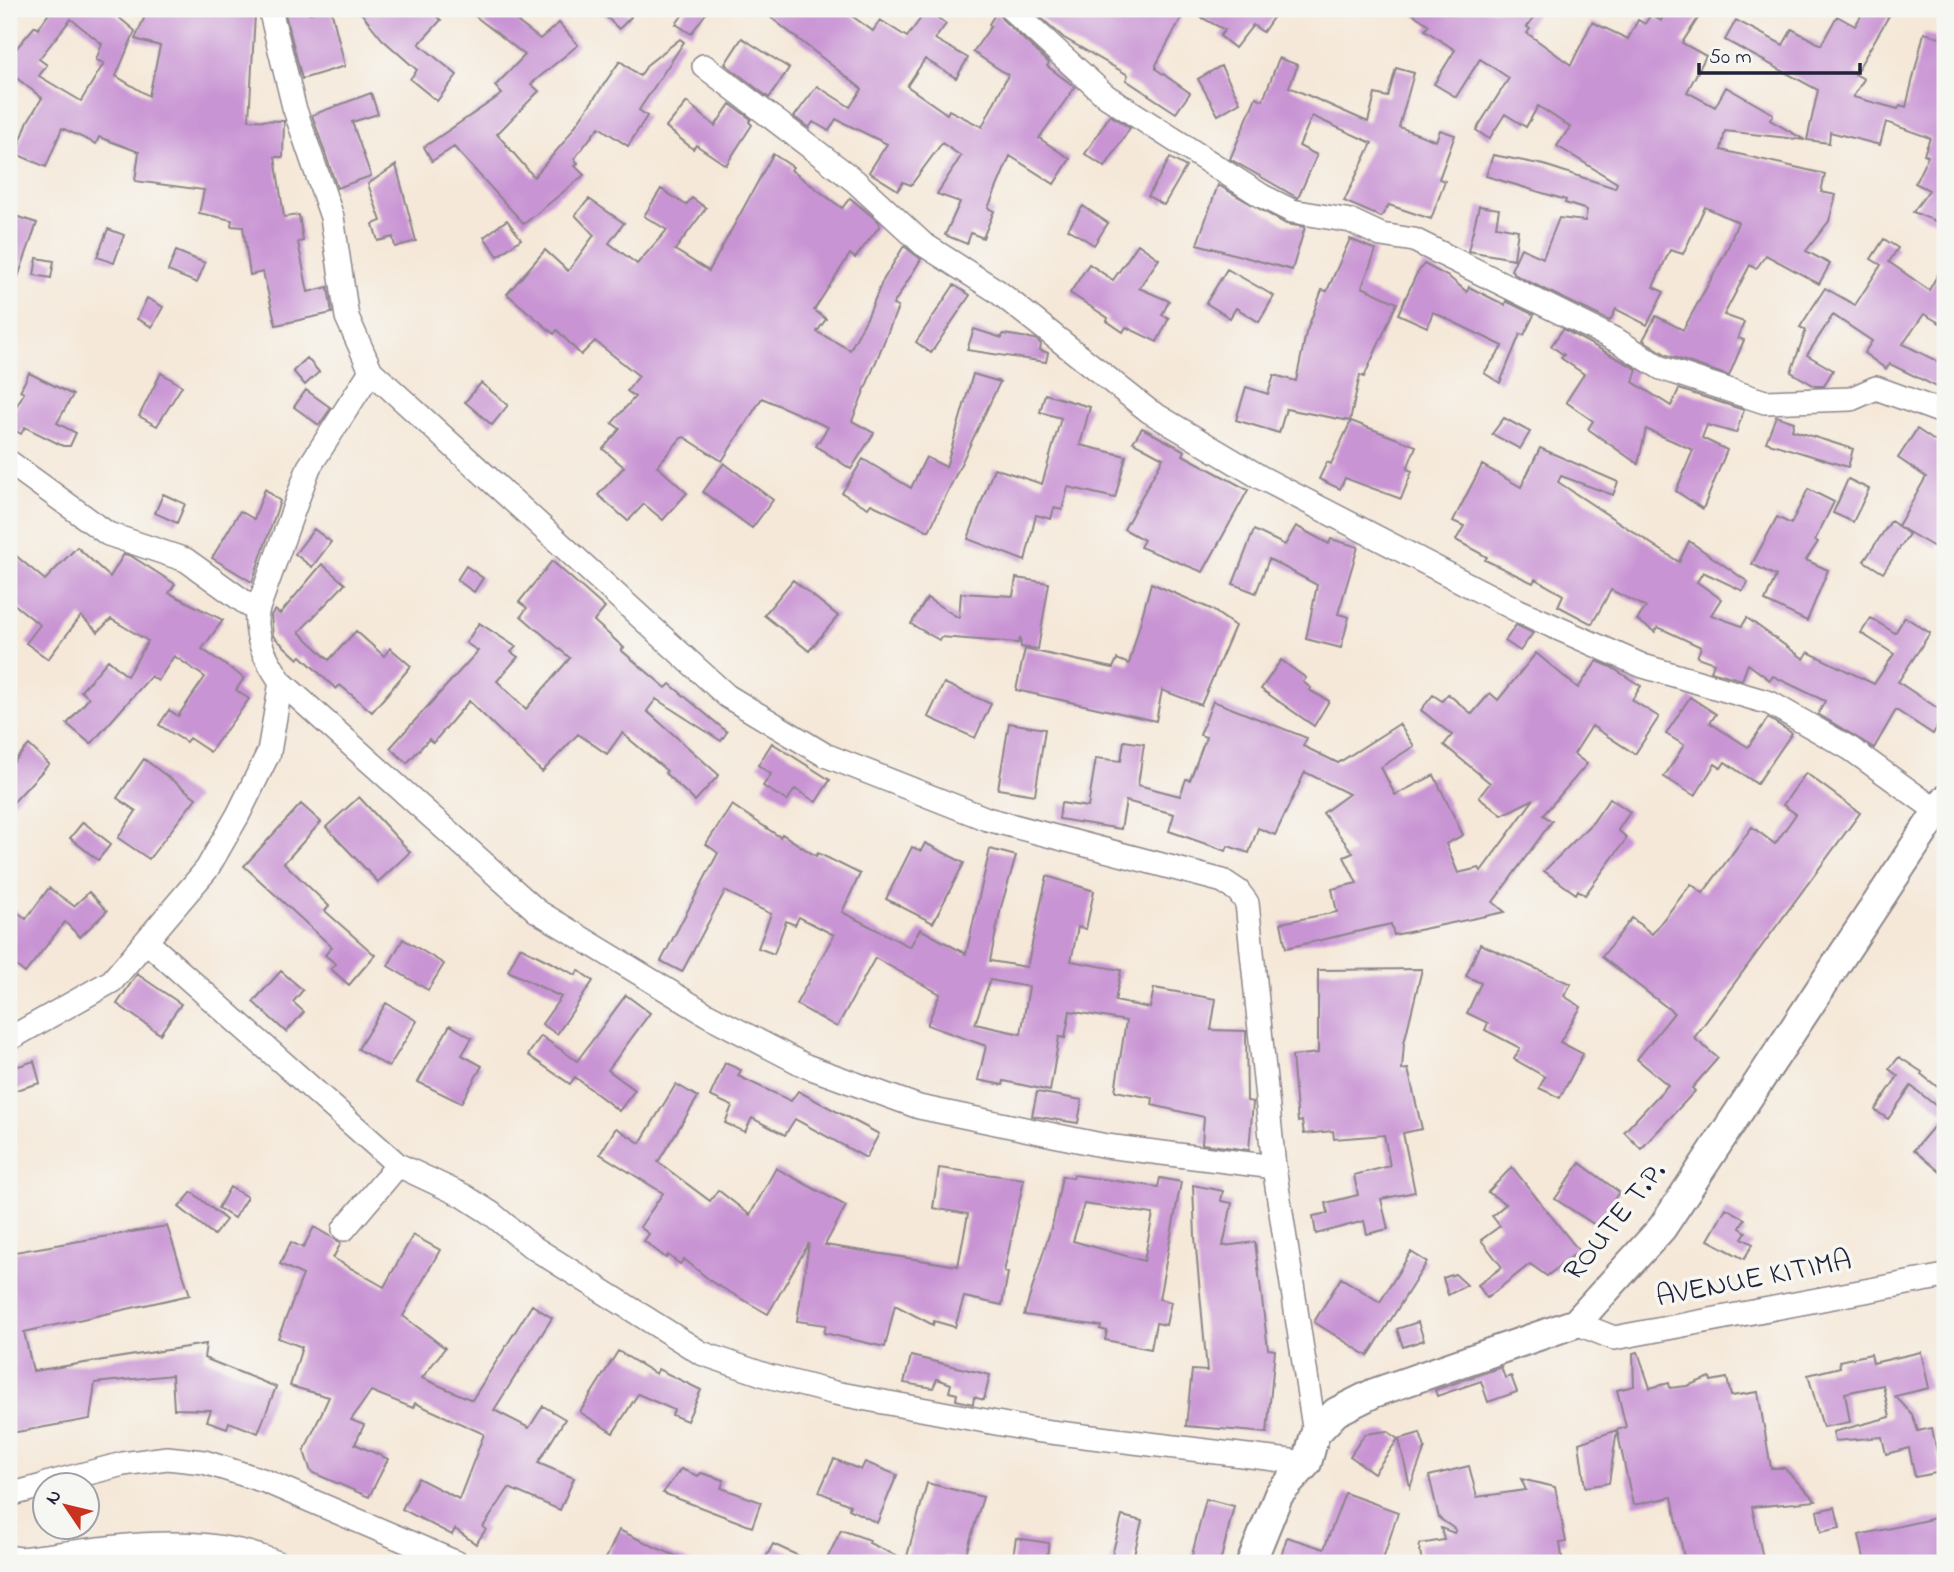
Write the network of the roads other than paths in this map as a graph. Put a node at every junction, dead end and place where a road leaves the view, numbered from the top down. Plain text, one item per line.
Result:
1 (270, 9) edge
2 (1011, 9) edge
3 (704, 66) dead end
4 (371, 371) junction
5 (1945, 412) edge
6 (9, 462) edge
7 (257, 611) junction
8 (281, 682) junction
9 (1941, 805) edge
10 (147, 942) junction
11 (9, 1039) edge
12 (398, 1165) junction
13 (1274, 1167) junction
14 (344, 1229) dead end
15 (1945, 1276) edge
16 (1576, 1323) junction
17 (1315, 1434) junction
18 (1307, 1463) junction
19 (102, 1470) edge
20 (32, 1489) edge
21 (9, 1495) edge
22 (9, 1557) edge
23 (278, 1563) edge
24 (457, 1563) edge
25 (1251, 1563) edge

1 - 4 street
2 - 5 street
3 - 9 street
4 - 7 street
4 - 13 street
6 - 7 street
7 - 8 street
8 - 10 street
8 - 13 street
9 - 16 street, ROUTE T.P.
10 - 11 street
10 - 12 street
12 - 14 street
12 - 18 street
13 - 17 street
15 - 16 street, AVENUE KITIMA
16 - 17 street, ROUTE T.P.
17 - 18 street
18 - 25 street
19 - 24 street
20 - 21 street
22 - 23 street

